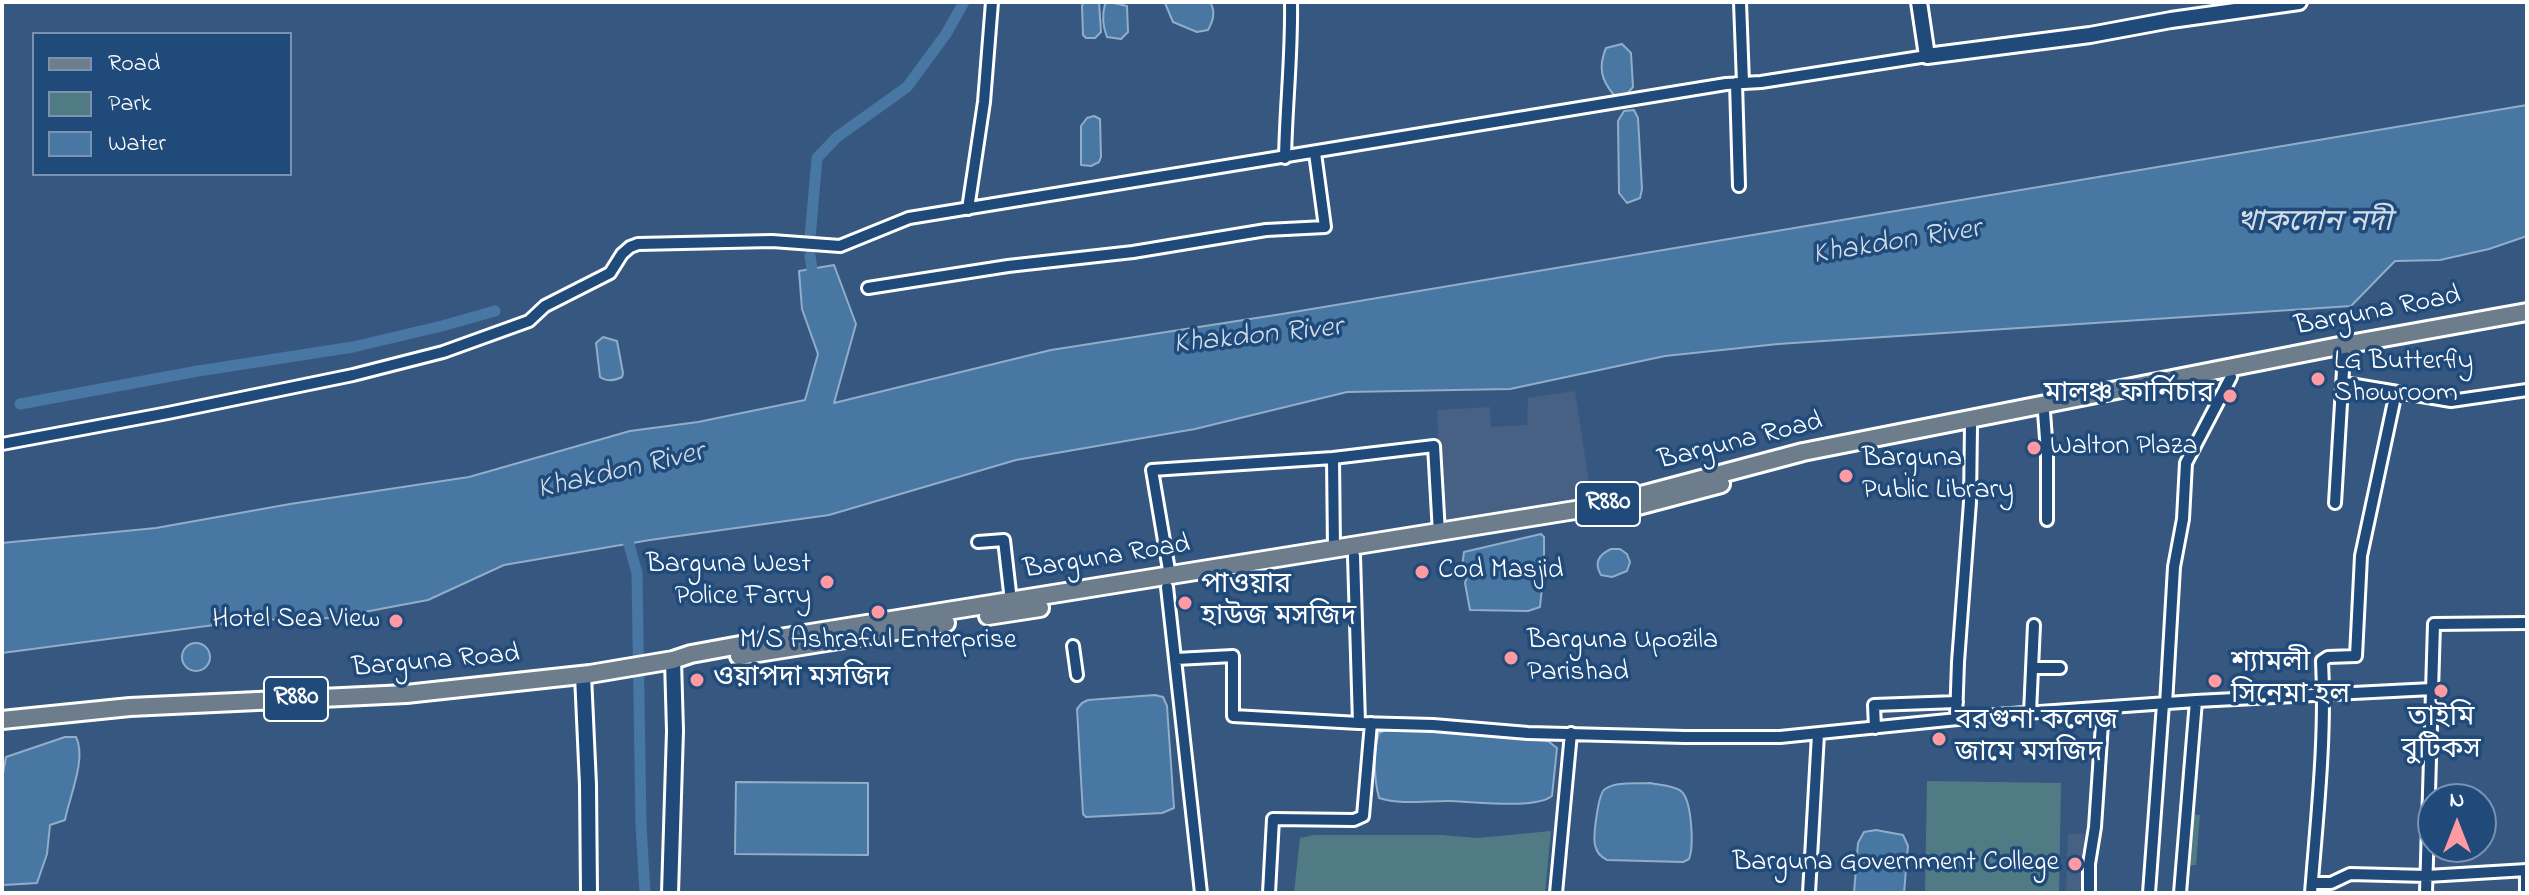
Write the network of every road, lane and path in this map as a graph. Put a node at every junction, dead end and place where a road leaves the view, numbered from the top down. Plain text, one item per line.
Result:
1 (992, 2) edge
2 (1291, 2) edge
3 (1740, 2) edge
4 (1919, 2) edge
5 (2299, 2) edge
6 (1927, 56) junction
7 (1739, 83) junction
8 (1315, 153) junction
9 (1285, 158) junction
10 (1739, 186) dead end
11 (968, 209) junction
12 (868, 288) dead end
13 (2527, 312) edge
14 (2527, 321) edge
15 (2344, 354) junction
16 (2231, 377) junction
17 (2344, 383) junction
18 (2527, 390) edge
19 (2396, 392) junction
20 (2044, 412) junction
21 (1971, 426) junction
22 (2, 444) edge
23 (1333, 458) junction
24 (2335, 503) dead end
25 (2047, 520) dead end
26 (1439, 533) junction
27 (978, 542) dead end
28 (1334, 549) junction
29 (1354, 556) junction
30 (1169, 581) junction
31 (1011, 601) junction
32 (2527, 623) edge
33 (2034, 625) dead end
34 (1073, 646) dead end
35 (678, 659) junction
36 (1176, 659) junction
37 (2032, 668) junction
38 (2060, 668) dead end
39 (587, 674) junction
40 (1077, 675) dead end
41 (2432, 689) junction
42 (2323, 695) junction
43 (2196, 701) junction
44 (1957, 702) junction
45 (2164, 704) junction
46 (2103, 709) junction
47 (2030, 713) junction
48 (1956, 719) junction
49 (2, 720) edge
50 (1359, 723) junction
51 (1371, 723) junction
52 (1875, 728) junction
53 (1571, 733) junction
54 (1818, 734) junction
55 (2526, 870) edge
56 (2427, 876) junction
57 (2312, 888) edge
58 (589, 893) edge
59 (670, 893) edge
60 (1201, 893) edge
61 (1269, 893) edge
62 (1556, 893) edge
63 (1809, 893) edge
64 (2089, 893) edge
65 (2149, 893) edge
66 (2180, 893) edge
67 (2426, 893) edge
68 (2526, 893) edge

1 - 11 street
2 - 9 street
3 - 7 street
4 - 6 street
5 - 6 street
6 - 7 street
7 - 8 street
7 - 10 street
8 - 9 street
8 - 12 street
9 - 11 street
11 - 22 street
13 - 26 main road, Barguna Road / R880
14 - 15 main road, Barguna Road / R880
15 - 16 main road, Barguna Road / R880
15 - 17 street
16 - 20 main road, Barguna Road / R880
16 - 45 street
17 - 19 street
17 - 24 street
18 - 19 street
19 - 42 street
20 - 21 main road, Barguna Road / R880
20 - 25 street
21 - 29 main road, Barguna Road / R880
21 - 44 street
23 - 26 street
23 - 28 street
23 - 30 street
26 - 28 main road, Barguna Road / R880
27 - 31 street
28 - 30 main road, Barguna Road / R880
29 - 30 main road, Barguna Road / R880
29 - 50 street
30 - 31 main road, Barguna Road / R880
30 - 35 main road, Barguna Road / R880
30 - 36 street
31 - 35 main road, Barguna Road / R880
32 - 41 street
33 - 37 street
34 - 40 street
35 - 39 main road, Barguna Road / R880
35 - 59 street
36 - 50 street
36 - 60 street
37 - 38 street
37 - 47 street
39 - 49 main road, Barguna Road / R880
39 - 58 street
41 - 42 street
41 - 56 street
42 - 43 street
42 - 57 street
43 - 45 street
43 - 66 street
44 - 48 street
44 - 52 street
45 - 46 street
45 - 65 street
46 - 47 street
46 - 64 street
47 - 48 street
48 - 52 street
50 - 51 street
51 - 53 street
51 - 61 street
52 - 54 street
53 - 54 street
53 - 62 street
54 - 63 street
55 - 56 street
55 - 68 street
56 - 57 street
56 - 67 street

